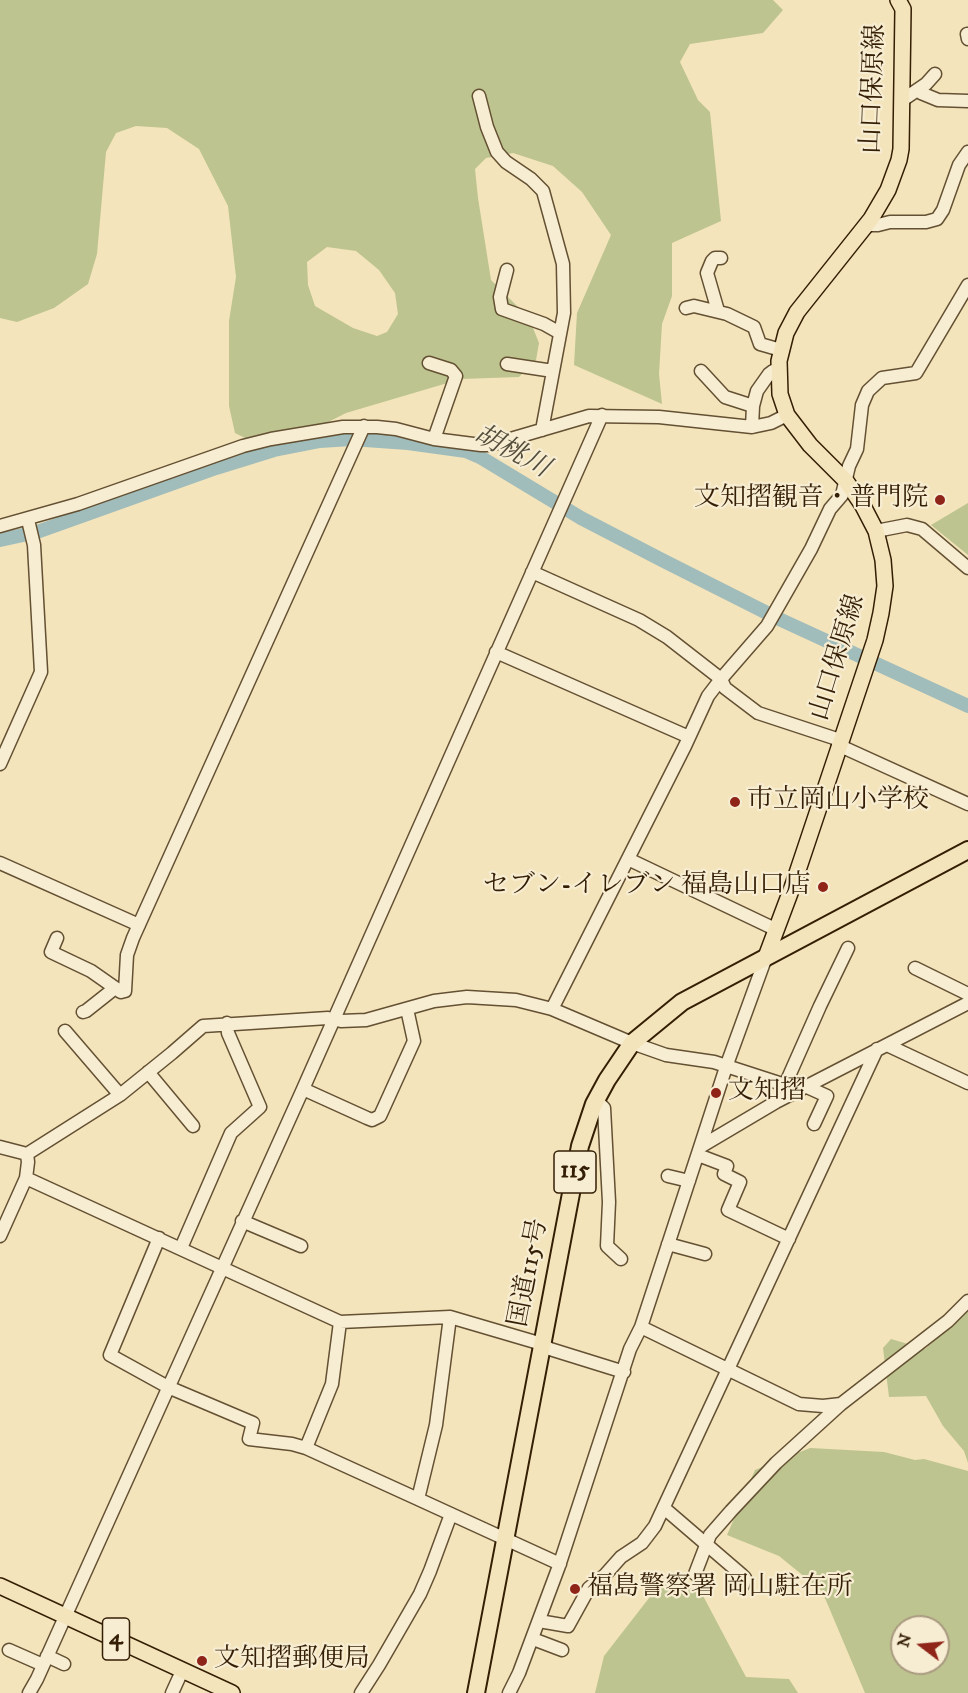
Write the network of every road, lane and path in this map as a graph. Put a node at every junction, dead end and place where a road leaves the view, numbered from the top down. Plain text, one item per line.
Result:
1 (898, 0) edge
2 (935, 74) dead end
3 (919, 90) junction
4 (479, 96) dead end
5 (901, 99) junction
6 (968, 101) edge
7 (968, 152) edge
8 (867, 225) junction
9 (721, 258) dead end
10 (507, 270) dead end
11 (968, 285) edge
12 (686, 308) dead end
13 (718, 311) junction
14 (560, 333) junction
15 (781, 350) junction
16 (429, 363) dead end
17 (507, 364) dead end
18 (553, 370) junction
19 (701, 371) dead end
20 (778, 371) junction
21 (753, 406) junction
22 (602, 415) junction
23 (787, 416) junction
24 (364, 426) junction
25 (752, 427) junction
26 (542, 430) junction
27 (434, 439) junction
28 (846, 481) junction
29 (28, 520) junction
30 (0, 526) edge
31 (876, 531) junction
32 (968, 568) edge
33 (532, 572) junction
34 (496, 652) junction
35 (721, 679) junction
36 (689, 737) junction
37 (839, 743) junction
38 (0, 764) edge
39 (968, 804) edge
40 (968, 850) edge
41 (628, 859) junction
42 (0, 863) edge
43 (139, 925) junction
44 (777, 930) junction
45 (57, 938) dead end
46 (848, 948) dead end
47 (766, 957) junction
48 (915, 968) dead end
49 (116, 988) junction
50 (968, 994) edge
51 (968, 1002) edge
52 (407, 1009) junction
53 (552, 1009) junction
54 (83, 1012) dead end
55 (333, 1018) junction
56 (227, 1023) junction
57 (65, 1031) dead end
58 (632, 1043) junction
59 (882, 1047) junction
60 (726, 1067) junction
61 (148, 1072) junction
62 (968, 1083) edge
63 (786, 1084) junction
64 (303, 1089) junction
65 (804, 1089) junction
66 (120, 1095) junction
67 (596, 1100) junction
68 (814, 1124) dead end
69 (193, 1126) dead end
70 (0, 1147) edge
71 (699, 1151) junction
72 (27, 1154) junction
73 (668, 1176) dead end
74 (26, 1178) junction
75 (689, 1181) junction
76 (242, 1221) junction
77 (0, 1236) edge
78 (159, 1238) junction
79 (789, 1239) junction
80 (668, 1244) junction
81 (301, 1246) dead end
82 (181, 1248) junction
83 (705, 1254) dead end
84 (621, 1259) dead end
85 (221, 1268) junction
86 (968, 1301) edge
87 (450, 1317) junction
88 (340, 1322) junction
89 (641, 1327) junction
90 (542, 1344) junction
91 (729, 1370) junction
92 (624, 1372) junction
93 (168, 1387) junction
94 (841, 1404) junction
95 (306, 1448) junction
96 (418, 1499) junction
97 (664, 1508) junction
98 (452, 1514) junction
99 (505, 1540) junction
100 (706, 1543) junction
101 (560, 1564) junction
102 (695, 1574) dead end
103 (743, 1585) dead end
104 (1, 1589) edge
105 (66, 1616) junction
106 (539, 1621) junction
107 (532, 1639) junction
108 (9, 1650) dead end
109 (562, 1650) dead end
110 (45, 1661) junction
111 (64, 1664) dead end
112 (182, 1671) junction
113 (29, 1693) edge
114 (172, 1693) edge
115 (232, 1693) edge
116 (361, 1693) edge
117 (476, 1693) edge
118 (509, 1693) edge

1 - 5 main road, 山口保原線
2 - 3 street
3 - 5 street
3 - 6 street
4 - 14 street
5 - 8 main road, 山口保原線
7 - 8 street
8 - 15 main road, 山口保原線
9 - 13 street
10 - 14 street
11 - 28 street
12 - 13 street
13 - 15 street
14 - 18 street
15 - 20 main road, 山口保原線
16 - 27 street
17 - 18 street
18 - 26 street
19 - 21 street
20 - 21 street
20 - 23 main road, 山口保原線
21 - 25 street
22 - 25 street
22 - 26 street
22 - 33 street
23 - 25 street
23 - 28 main road, 山口保原線
24 - 27 street
24 - 29 street
24 - 43 street
26 - 27 street
28 - 31 main road, 山口保原線
28 - 35 street
29 - 30 street
29 - 38 street
31 - 32 street
31 - 37 main road, 山口保原線
33 - 34 street
33 - 35 street
34 - 36 street
34 - 55 street
35 - 36 street
35 - 37 street
36 - 41 street
37 - 39 street
37 - 44 main road, 山口保原線
40 - 47 highway, 国道115号 / 115
41 - 44 street
41 - 53 street
42 - 43 street
43 - 49 street
44 - 47 main road, 山口保原線
45 - 49 street
46 - 63 street
47 - 58 highway, 国道115号 / 115
47 - 60 street
48 - 50 street
49 - 54 street
51 - 59 street
52 - 53 street
52 - 55 street
52 - 64 street
53 - 58 street
55 - 56 street
55 - 64 street
56 - 61 street
56 - 82 street
57 - 66 street
58 - 60 street
58 - 67 highway, 国道115号 / 115
59 - 62 street
59 - 65 street
59 - 79 street
60 - 63 street
60 - 71 street
61 - 66 street
61 - 69 street
63 - 65 street
64 - 76 street
65 - 68 street
65 - 71 street
66 - 72 street
67 - 84 street
67 - 90 highway, 国道115号 / 115
70 - 72 street
71 - 75 street
71 - 79 street
72 - 74 street
73 - 75 street
74 - 77 street
74 - 78 street
75 - 80 street
76 - 81 street
76 - 85 street
78 - 82 street
78 - 93 street
79 - 91 street
80 - 83 street
80 - 89 street
82 - 85 street
85 - 88 street
85 - 93 street
86 - 94 street
87 - 88 street
87 - 90 street
87 - 96 street
88 - 95 street
89 - 91 street
89 - 92 street
90 - 92 street
90 - 99 highway, 国道115号 / 115
91 - 94 street
91 - 97 street
92 - 101 street
93 - 95 street
93 - 105 street
94 - 100 street
95 - 96 street
96 - 98 street
97 - 100 street
97 - 106 street
98 - 99 street
98 - 116 street
99 - 101 street
99 - 117 highway, 国道115号 / 115
100 - 102 street
100 - 103 street
101 - 106 street
104 - 105 main road, 4
105 - 110 street
105 - 112 main road, 4
106 - 107 street
107 - 109 street
107 - 118 street
108 - 110 street
110 - 111 street
110 - 113 street
112 - 114 street
112 - 115 main road, 4

